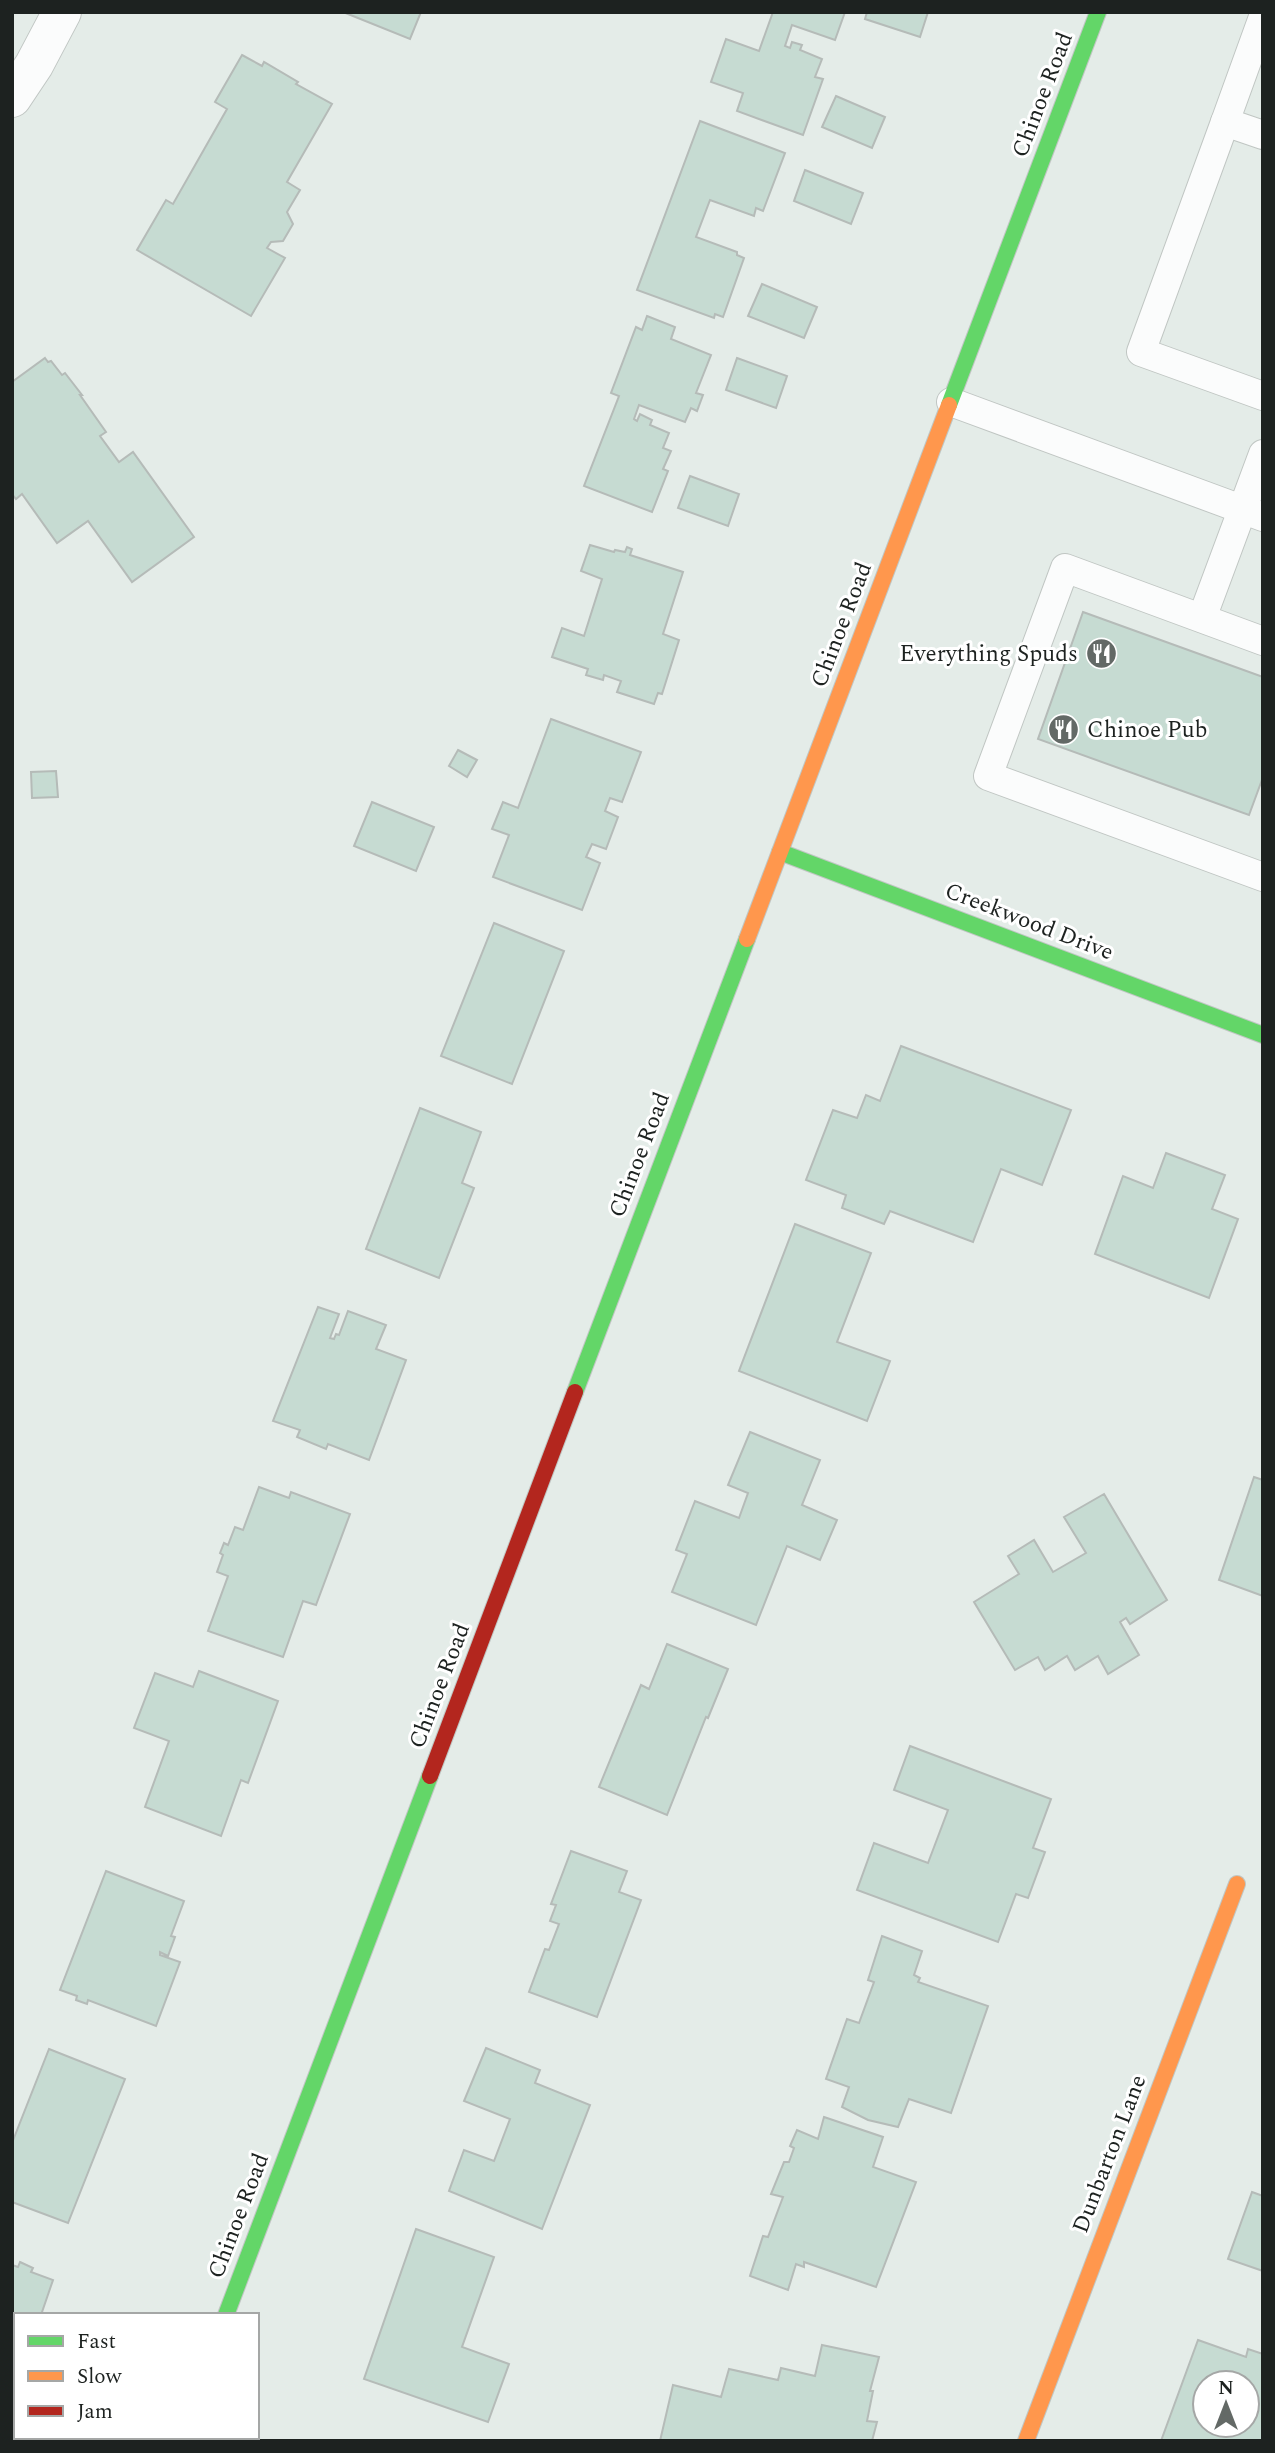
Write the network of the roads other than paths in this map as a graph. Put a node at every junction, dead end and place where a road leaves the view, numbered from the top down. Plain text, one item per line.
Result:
1 (62, 12) edge
2 (1098, 12) edge
3 (1263, 17) edge
4 (12, 98) edge
5 (1225, 122) junction
6 (1263, 135) edge
7 (1263, 396) edge
8 (951, 402) junction
9 (1263, 454) edge
10 (1252, 514) edge
11 (1202, 618) junction
12 (1263, 641) edge
13 (780, 852) junction
14 (1263, 877) edge
15 (1263, 1035) edge
16 (1237, 1884) dead end
17 (227, 2313) edge
18 (1026, 2441) edge

1 - 4 street
2 - 8 street, Chinoe Road
3 - 5 lane
5 - 6 lane
5 - 7 lane
8 - 10 lane
8 - 13 street, Chinoe Road
9 - 10 lane
10 - 11 lane
11 - 12 lane
11 - 14 lane
13 - 15 street, Creekwood Drive
13 - 17 street, Chinoe Road
16 - 18 street, Dunbarton Lane

